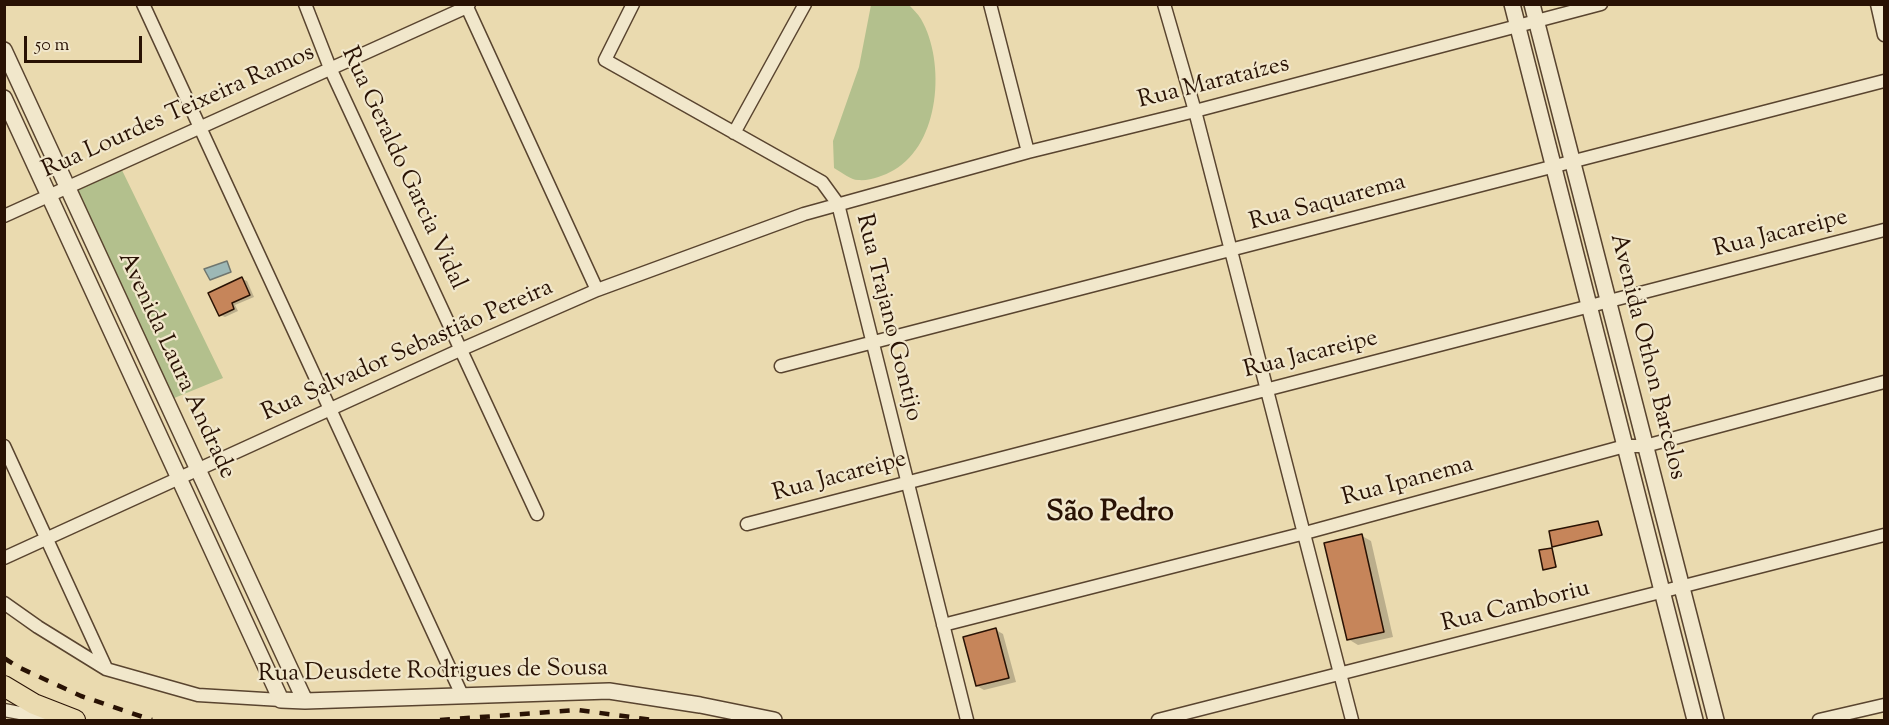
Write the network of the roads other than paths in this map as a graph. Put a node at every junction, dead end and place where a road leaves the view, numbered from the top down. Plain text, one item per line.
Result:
1 (143, 4) edge
2 (305, 4) edge
3 (633, 4) edge
4 (805, 4) edge
5 (990, 4) edge
6 (1164, 4) edge
7 (1512, 4) edge
8 (1532, 4) edge
9 (1601, 4) edge
10 (1877, 4) edge
11 (468, 6) edge
12 (1536, 22) junction
13 (1517, 26) junction
14 (1884, 35) edge
15 (4, 50) edge
16 (330, 68) junction
17 (1884, 81) edge
18 (4, 98) edge
19 (1195, 111) junction
20 (200, 128) junction
21 (734, 133) junction
22 (1028, 152) junction
23 (1572, 162) junction
24 (1553, 167) junction
25 (68, 187) junction
26 (49, 195) junction
27 (838, 204) junction
28 (4, 216) edge
29 (1884, 230) edge
30 (1231, 250) junction
31 (597, 290) junction
32 (1608, 301) junction
33 (1589, 306) junction
34 (872, 343) junction
35 (462, 349) junction
36 (781, 366) dead end
37 (1884, 382) edge
38 (1267, 389) junction
39 (330, 409) junction
40 (4, 446) edge
41 (1625, 446) junction
42 (1645, 446) junction
43 (198, 470) junction
44 (179, 478) junction
45 (907, 482) junction
46 (537, 514) dead end
47 (747, 524) dead end
48 (1305, 533) junction
49 (1884, 534) edge
50 (47, 539) junction
51 (4, 558) edge
52 (1682, 587) junction
53 (1662, 593) junction
54 (4, 603) edge
55 (943, 625) junction
56 (106, 669) junction
57 (1340, 674) junction
58 (4, 686) edge
59 (462, 695) junction
60 (281, 700) junction
61 (305, 701) junction
62 (1884, 705) edge
63 (4, 710) edge
64 (719, 715) edge
65 (58, 720) edge
66 (75, 720) edge
67 (774, 720) edge
68 (967, 720) edge
69 (1158, 720) edge
70 (1352, 720) edge
71 (1695, 720) edge
72 (1716, 720) edge
73 (1819, 720) edge

1 - 20 street
2 - 16 street, Rua Geraldo Garcia Vidal
3 - 21 street
4 - 21 street
5 - 22 street
6 - 19 street
7 - 13 street, Avenida Othon Barcelos
8 - 12 street, Avenida Othon Barcelos
9 - 12 street, Rua Marataízes
10 - 14 street
11 - 16 street, Rua Lourdes Teixeira Ramos
11 - 31 street
12 - 13 street, Rua Marataízes
12 - 23 street, Avenida Othon Barcelos
13 - 19 street, Rua Marataízes
13 - 24 street, Avenida Othon Barcelos
15 - 25 street, Avenida Laura Andrade
16 - 20 street, Rua Lourdes Teixeira Ramos
16 - 35 street, Rua Geraldo Garcia Vidal
17 - 23 street, Rua Saquarema
18 - 26 street, Avenida Laura Andrade
19 - 22 street, Rua Marataízes
19 - 30 street
20 - 25 street, Rua Lourdes Teixeira Ramos
20 - 39 street
21 - 27 street
22 - 27 street, Rua Marataízes
23 - 24 street, Rua Saquarema
23 - 32 street, Avenida Othon Barcelos
24 - 30 street, Rua Saquarema
24 - 33 street, Avenida Othon Barcelos
25 - 26 street, Rua Lourdes Teixeira Ramos
25 - 43 street, Avenida Laura Andrade
26 - 28 street, Rua Lourdes Teixeira Ramos
26 - 44 street, Avenida Laura Andrade
27 - 31 street, Rua Salvador Sebastião Pereira
27 - 34 street, Rua Trajano Gontijo
29 - 32 street, Rua Jacareipe
30 - 34 street, Rua Saquarema
30 - 38 street
31 - 35 street, Rua Salvador Sebastião Pereira
32 - 33 street, Rua Jacareipe
32 - 42 street, Avenida Othon Barcelos
33 - 38 street, Rua Jacareipe
33 - 41 street, Avenida Othon Barcelos
34 - 36 street, Rua Saquarema
34 - 45 street, Rua Trajano Gontijo
35 - 39 street, Rua Salvador Sebastião Pereira
35 - 46 street, Rua Geraldo Garcia Vidal
37 - 42 street, Rua Ipanema
38 - 45 street, Rua Jacareipe
38 - 48 street
39 - 43 street, Rua Salvador Sebastião Pereira
39 - 59 street
40 - 50 street
41 - 42 street, Rua Ipanema
41 - 48 street, Rua Ipanema
41 - 53 street, Avenida Othon Barcelos
42 - 52 street, Avenida Othon Barcelos
43 - 44 street, Rua Salvador Sebastião Pereira
43 - 61 street, Avenida Laura Andrade
44 - 50 street, Rua Salvador Sebastião Pereira
44 - 60 street, Avenida Laura Andrade
45 - 47 street, Rua Jacareipe
45 - 55 street, Rua Trajano Gontijo
48 - 55 street, Rua Ipanema
48 - 57 street
49 - 52 street, Rua Camboriu
50 - 51 street, Rua Salvador Sebastião Pereira
50 - 56 street
52 - 53 street, Rua Camboriu
52 - 72 street, Avenida Othon Barcelos
53 - 57 street, Rua Camboriu
53 - 71 street, Avenida Othon Barcelos
54 - 56 street, Rua Deusdete Rodrigues de Sousa
55 - 68 street, Rua Trajano Gontijo
56 - 60 street, Rua Deusdete Rodrigues de Sousa
57 - 69 street, Rua Camboriu
57 - 70 street
58 - 66 main road
59 - 61 street, Rua Deusdete Rodrigues de Sousa
59 - 64 street, Rua Deusdete Rodrigues de Sousa
60 - 61 street, Rua Deusdete Rodrigues de Sousa
62 - 73 street
63 - 65 street
64 - 67 street, Rua Deusdete Rodrigues de Sousa

